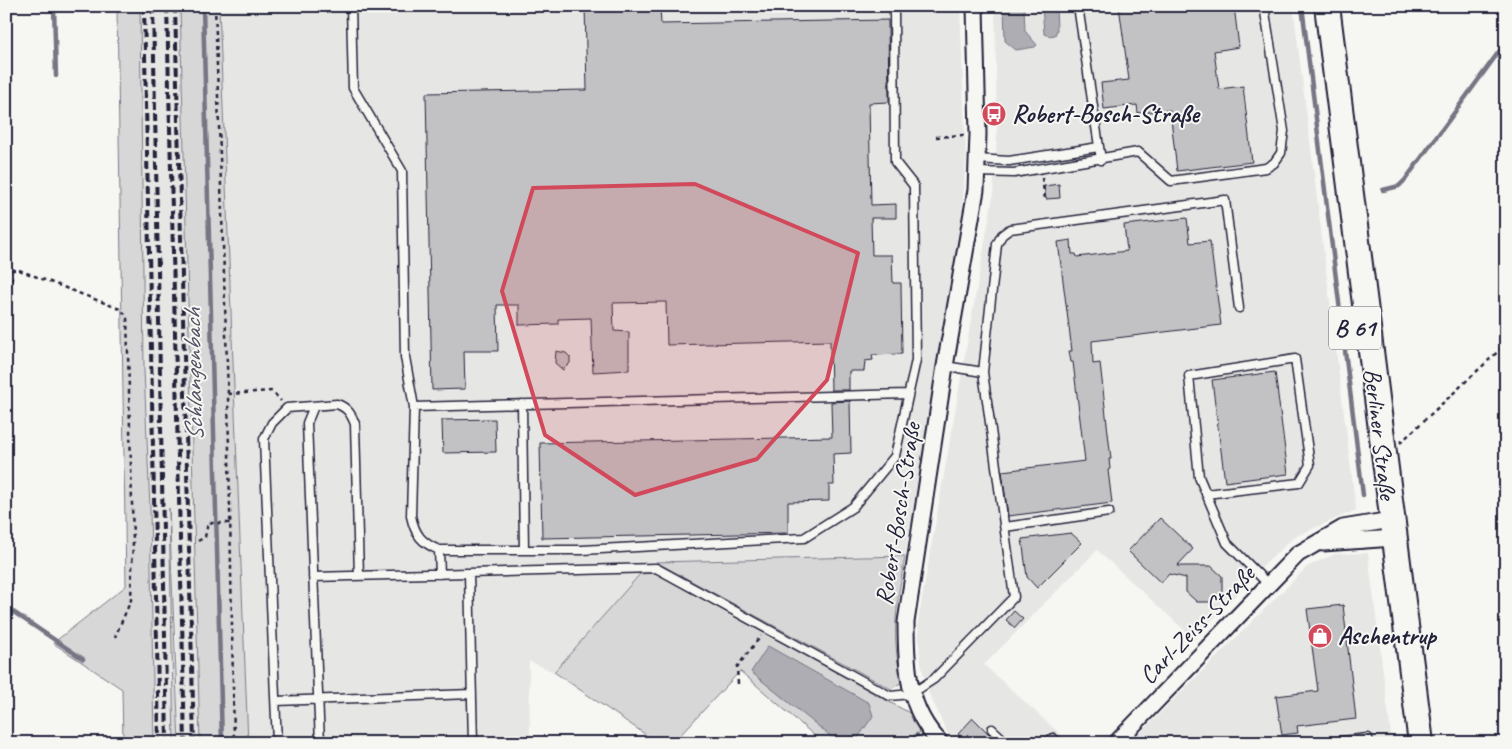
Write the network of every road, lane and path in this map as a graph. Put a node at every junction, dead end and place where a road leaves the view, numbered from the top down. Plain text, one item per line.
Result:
1 (215, 6) edge
2 (351, 6) edge
3 (894, 6) edge
4 (1078, 6) edge
5 (1264, 6) edge
6 (1315, 6) edge
7 (1327, 6) edge
8 (975, 9) edge
9 (978, 134) junction
10 (936, 136) dead end
11 (1099, 147) junction
12 (1101, 160) junction
13 (977, 165) junction
14 (1041, 169) junction
15 (1044, 199) dead end
16 (6, 262) edge
17 (11, 270) junction
18 (6, 305) edge
19 (1239, 308) dead end
20 (1506, 344) edge
21 (944, 366) junction
22 (983, 372) junction
23 (228, 394) junction
24 (907, 394) junction
25 (522, 404) junction
26 (314, 406) junction
27 (414, 406) junction
28 (287, 408) junction
29 (1383, 450) junction
30 (1206, 494) junction
31 (1109, 512) dead end
32 (230, 523) junction
33 (1004, 527) junction
34 (1386, 530) junction
35 (198, 540) dead end
36 (439, 550) junction
37 (524, 550) junction
38 (469, 573) junction
39 (440, 574) junction
40 (359, 576) junction
41 (313, 577) junction
42 (1269, 585) junction
43 (767, 628) junction
44 (115, 637) dead end
45 (738, 684) dead end
46 (472, 694) junction
47 (911, 694) junction
48 (318, 699) junction
49 (276, 701) junction
50 (992, 729) dead end
51 (1121, 741) edge
52 (234, 743) edge
53 (277, 743) edge
54 (320, 743) edge
55 (473, 743) edge
56 (941, 743) edge
57 (1007, 743) edge
58 (1044, 743) edge
59 (1058, 743) edge
60 (1324, 743) edge
61 (1369, 743) edge
62 (1408, 743) edge
63 (1421, 743) edge

1 - 23 path
2 - 27 lane
3 - 24 lane
4 - 11 lane
5 - 12 lane
6 - 34 main road, Berliner Straße / B 61
7 - 29 main road, Berliner Straße / B 61
8 - 9 street, Robert-Bosch-Straße
9 - 10 path
9 - 13 street, Robert-Bosch-Straße
11 - 12 lane
11 - 13 lane
12 - 14 lane
13 - 14 lane
13 - 21 street, Robert-Bosch-Straße
14 - 15 path
16 - 17 path
17 - 18 path
17 - 44 path
19 - 22 lane
20 - 29 path
21 - 22 lane
21 - 47 street, Robert-Bosch-Straße
22 - 33 lane
23 - 28 path
23 - 32 path
24 - 25 lane
24 - 37 lane
25 - 27 lane
25 - 37 lane
26 - 28 lane
26 - 40 lane
26 - 41 lane
27 - 36 lane
28 - 49 lane
29 - 34 main road, Berliner Straße / B 61
30 - 30 lane
30 - 42 lane
31 - 33 lane
32 - 35 path
32 - 52 path
33 - 47 lane
34 - 42 street, Carl-Zeiss-Straße
34 - 62 main road, Berliner Straße / B 61
34 - 63 main road, Berliner Straße / B 61
36 - 37 lane
36 - 39 lane
38 - 39 lane
38 - 43 lane
38 - 46 lane
39 - 40 lane
40 - 41 lane
41 - 48 lane
42 - 51 street, Carl-Zeiss-Straße
43 - 45 path
43 - 47 lane
46 - 48 lane
46 - 55 lane
47 - 56 street, Robert-Bosch-Straße
48 - 49 lane
48 - 54 lane
49 - 53 lane
50 - 57 lane
58 - 59 lane
60 - 61 lane

